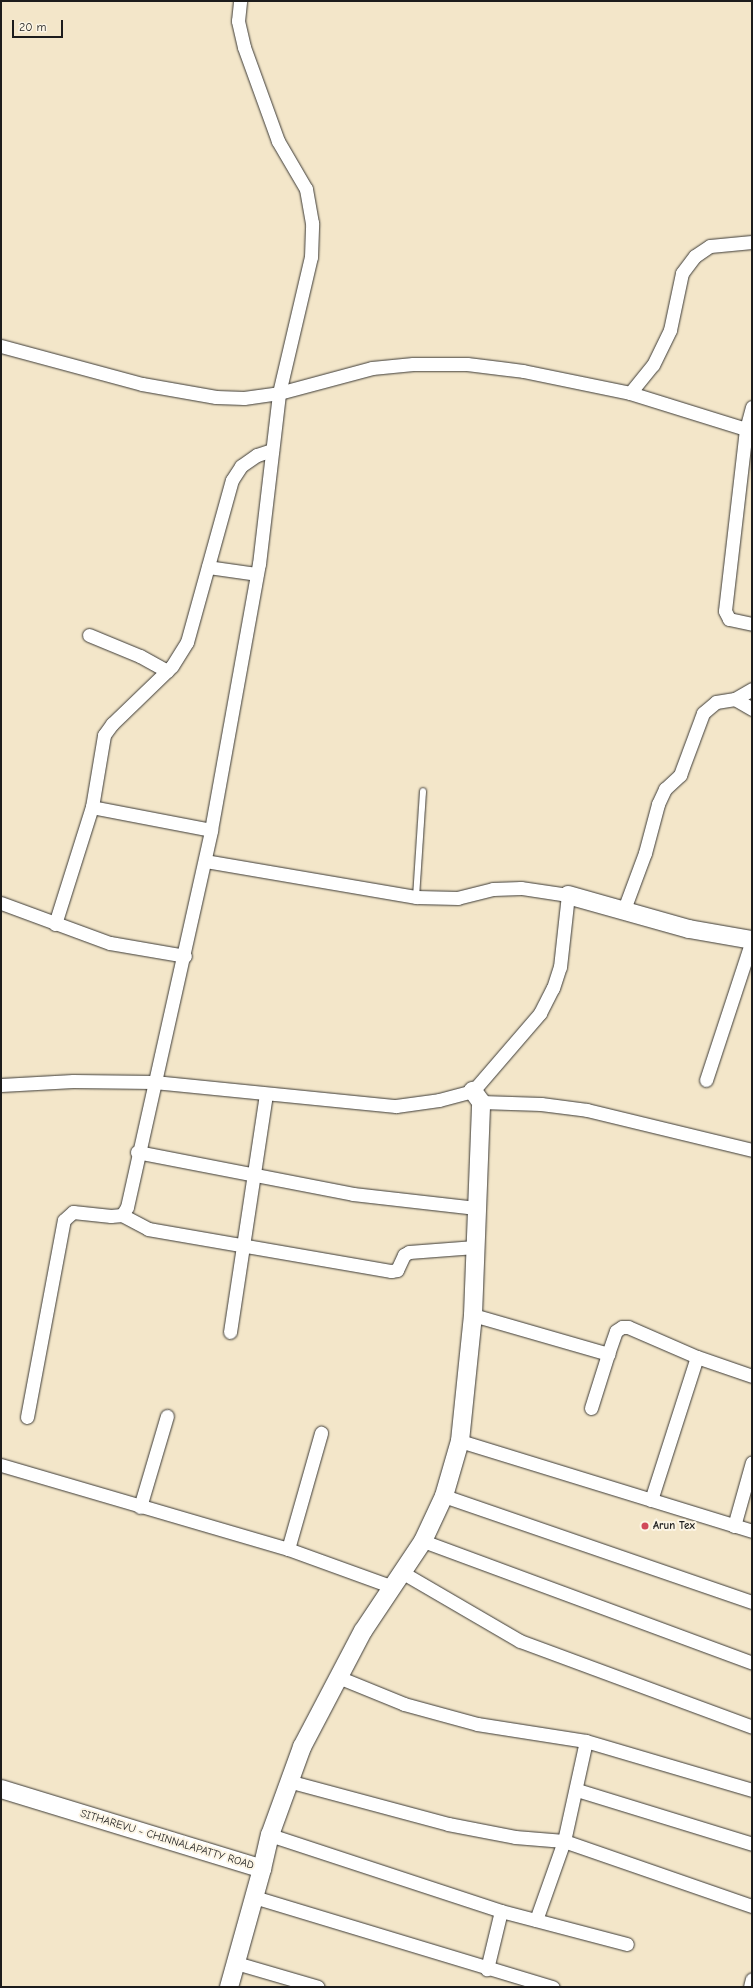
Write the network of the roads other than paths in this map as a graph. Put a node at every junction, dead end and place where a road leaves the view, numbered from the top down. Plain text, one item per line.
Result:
1 (240, 1) edge
2 (752, 242) edge
3 (1, 346) edge
4 (279, 393) junction
5 (630, 393) junction
6 (752, 406) edge
7 (749, 430) edge
8 (272, 450) junction
9 (208, 567) junction
10 (257, 574) junction
11 (752, 624) edge
12 (89, 635) dead end
13 (167, 670) junction
14 (752, 689) edge
15 (735, 699) junction
16 (752, 709) edge
17 (423, 791) dead end
18 (92, 807) junction
19 (211, 830) junction
20 (205, 861) junction
21 (568, 895) junction
22 (416, 897) junction
23 (1, 903) edge
24 (623, 912) junction
25 (55, 924) junction
26 (752, 940) edge
27 (185, 956) junction
28 (706, 1080) dead end
29 (154, 1082) junction
30 (1, 1085) edge
31 (266, 1095) junction
32 (477, 1097) junction
33 (752, 1150) edge
34 (137, 1152) junction
35 (255, 1175) junction
36 (476, 1208) junction
37 (122, 1215) junction
38 (245, 1246) junction
39 (475, 1247) junction
40 (473, 1315) junction
41 (230, 1332) dead end
42 (608, 1354) junction
43 (697, 1358) junction
44 (752, 1376) edge
45 (591, 1408) dead end
46 (167, 1416) dead end
47 (27, 1417) dead end
48 (321, 1433) dead end
49 (460, 1441) junction
50 (752, 1462) edge
51 (1, 1465) edge
52 (444, 1496) junction
53 (651, 1500) junction
54 (140, 1506) junction
55 (734, 1526) junction
56 (752, 1531) edge
57 (423, 1541) junction
58 (288, 1549) junction
59 (398, 1580) junction
60 (752, 1602) edge
61 (752, 1663) edge
62 (338, 1677) junction
63 (752, 1727) edge
64 (586, 1741) junction
65 (288, 1781) junction
66 (1, 1789) edge
67 (577, 1790) junction
68 (752, 1790) edge
69 (270, 1835) junction
70 (564, 1841) junction
71 (752, 1844) edge
72 (262, 1869) junction
73 (254, 1897) junction
74 (752, 1906) edge
75 (502, 1911) junction
76 (536, 1920) junction
77 (627, 1944) dead end
78 (236, 1962) junction
79 (487, 1969) junction
80 (752, 1979) edge
81 (229, 1987) edge
82 (318, 1987) edge
83 (553, 1987) edge
84 (750, 1987) edge

1 - 4 street
2 - 5 street
3 - 4 street
4 - 5 street
4 - 8 street
5 - 7 street
6 - 7 street
7 - 11 street
8 - 9 street
8 - 10 street
9 - 10 street
9 - 13 street
10 - 19 street
12 - 13 street
13 - 18 street
14 - 15 street
15 - 16 street
15 - 24 street
17 - 22 lane
18 - 19 street
18 - 25 street
19 - 20 street
20 - 22 street
20 - 27 street
21 - 22 street
21 - 24 street
21 - 32 street
23 - 25 street
24 - 26 street
25 - 27 street
26 - 28 street
27 - 29 street
29 - 30 street
29 - 31 street
29 - 34 street
31 - 32 street
31 - 35 street
32 - 33 street
32 - 36 street
34 - 35 street
34 - 37 street
35 - 36 street
35 - 38 street
36 - 39 street
37 - 38 street
37 - 47 street
38 - 39 street
38 - 41 street
39 - 40 street
40 - 42 street
40 - 49 street
42 - 43 street
42 - 45 street
43 - 44 street
43 - 53 street
46 - 54 street
48 - 58 street
49 - 52 street
49 - 53 street
50 - 55 street
51 - 54 street
52 - 57 street
52 - 60 street
53 - 55 street
54 - 58 street
55 - 56 street
57 - 59 street
57 - 61 street
58 - 59 street
59 - 62 street
59 - 63 street
62 - 64 street
62 - 65 street
64 - 67 street
64 - 68 street
65 - 69 street
65 - 70 street
66 - 72 street, SITHAREVU - CHINNALAPATTY ROAD
67 - 70 street
67 - 71 street
69 - 72 street
69 - 75 street
70 - 74 street
70 - 76 street
72 - 73 street, SITHAREVU - CHINNALAPATTY ROAD
73 - 78 street, SITHAREVU - CHINNALAPATTY ROAD
73 - 79 street
75 - 76 street
75 - 79 street
76 - 77 street
78 - 81 street, SITHAREVU - CHINNALAPATTY ROAD
78 - 82 street
79 - 83 street
80 - 84 street

